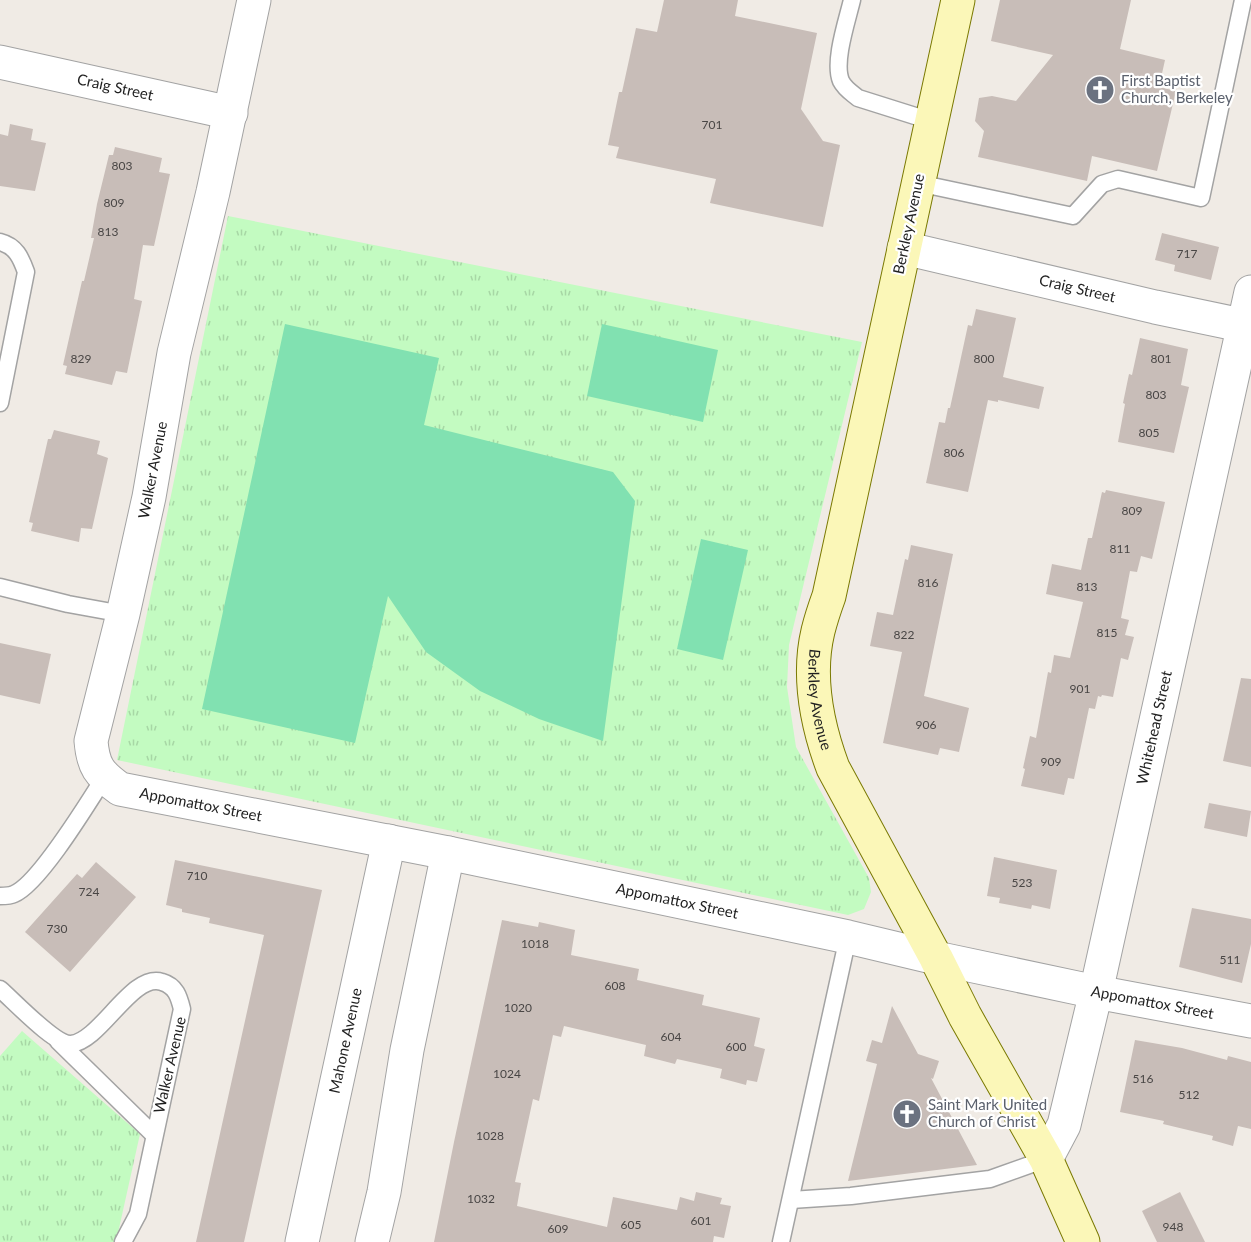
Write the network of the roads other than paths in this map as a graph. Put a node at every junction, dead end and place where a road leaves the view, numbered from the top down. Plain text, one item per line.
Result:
1 (255, 0) edge
2 (852, 0) edge
3 (958, 0) edge
4 (1243, 0) edge
5 (0, 62) edge
6 (231, 113) junction
7 (932, 122) junction
8 (918, 183) junction
9 (0, 242) edge
10 (904, 248) junction
11 (1251, 292) edge
12 (1247, 326) edge
13 (0, 403) edge
14 (0, 587) edge
15 (123, 614) junction
16 (104, 778) junction
17 (389, 841) junction
18 (448, 853) junction
19 (0, 896) edge
20 (848, 937) junction
21 (936, 958) junction
22 (0, 989) edge
23 (1096, 992) junction
24 (1251, 1021) edge
25 (57, 1041) junction
26 (153, 1141) junction
27 (1046, 1159) junction
28 (791, 1200) junction
29 (123, 1242) edge
30 (302, 1242) edge
31 (372, 1242) edge
32 (781, 1242) edge
33 (1083, 1242) edge

1 - 6 street, Walker Avenue
2 - 7 lane
3 - 7 street, Berkley Avenue
4 - 8 lane
5 - 6 street, Craig Street
6 - 15 street, Walker Avenue
7 - 8 street, Berkley Avenue
8 - 10 street, Berkley Avenue
9 - 13 lane
10 - 12 street, Craig Street
10 - 21 street, Berkley Avenue
11 - 12 street, Whitehead Street
12 - 23 street, Whitehead Street
14 - 15 lane
15 - 16 street, Walker Avenue
16 - 17 street, Appomattox Street
16 - 19 lane
17 - 18 street, Appomattox Street
17 - 30 street, Mahone Avenue
18 - 20 street, Appomattox Street
18 - 31 street
20 - 21 street, Appomattox Street
20 - 28 lane
21 - 23 street, Appomattox Street
21 - 27 street, Berkley Avenue
22 - 25 lane
23 - 24 street, Appomattox Street
23 - 27 street, Whitehead Street
25 - 26 lane
25 - 26 lane, Walker Avenue
26 - 29 lane, Walker Avenue
27 - 28 lane
27 - 33 street, Berkley Avenue
28 - 32 lane

